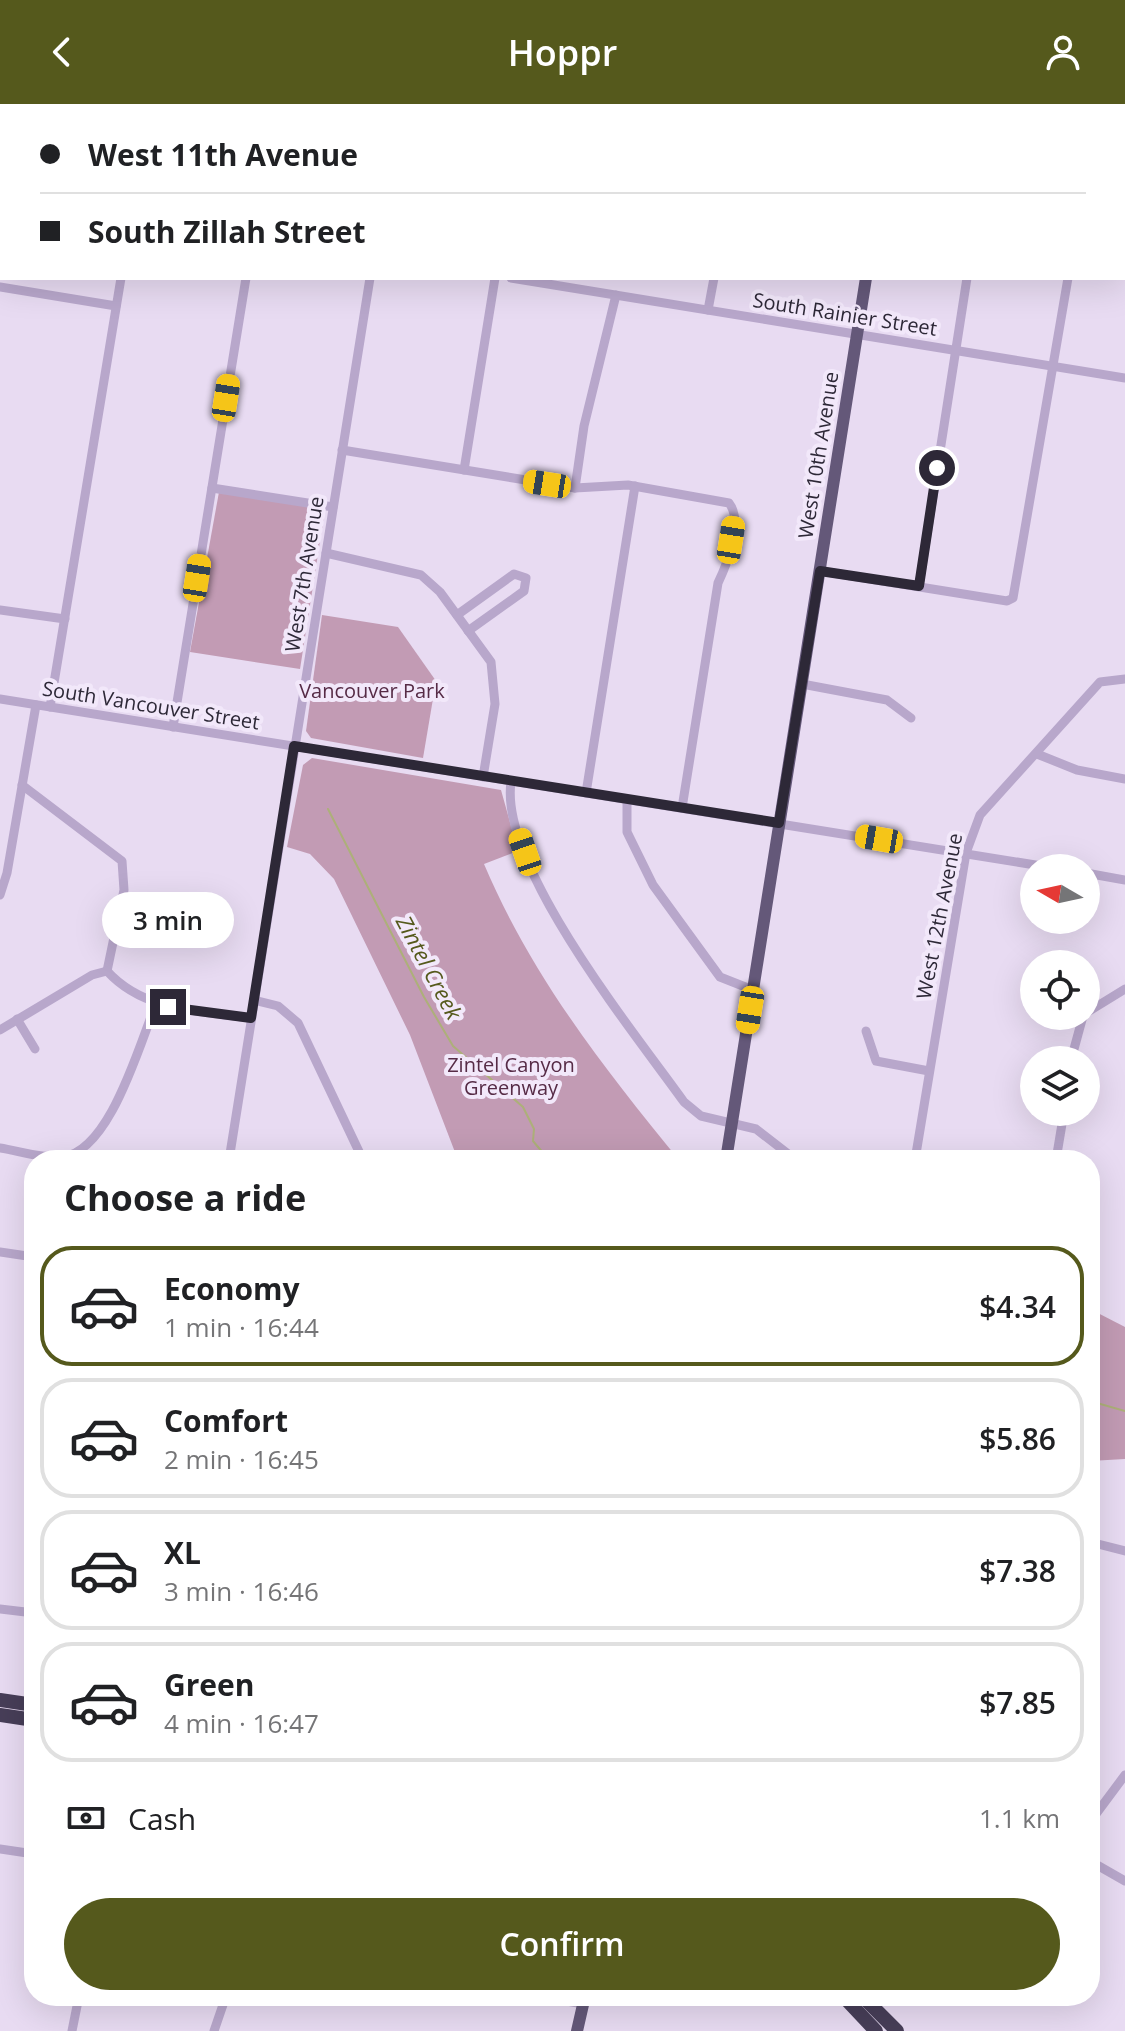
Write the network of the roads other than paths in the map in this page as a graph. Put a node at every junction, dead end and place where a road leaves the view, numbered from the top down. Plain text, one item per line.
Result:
1 (121, 280) edge
2 (246, 280) edge
3 (370, 280) edge
4 (495, 280) edge
5 (539, 280) edge
6 (714, 280) edge
7 (866, 280) edge
8 (967, 280) edge
9 (1068, 280) edge
10 (567, 282) edge
11 (0, 287) edge
12 (616, 295) junction
13 (116, 306) junction
14 (708, 310) junction
15 (857, 334) junction
16 (956, 350) junction
17 (1053, 366) junction
18 (1125, 378) edge
19 (342, 450) junction
20 (464, 470) junction
21 (635, 486) junction
22 (212, 488) junction
23 (575, 488) junction
24 (333, 507) junction
25 (326, 553) junction
26 (820, 571) junction
27 (919, 586) junction
28 (0, 610) edge
29 (457, 615) junction
30 (65, 619) junction
31 (468, 631) junction
32 (1125, 679) edge
33 (802, 684) junction
34 (0, 699) edge
35 (36, 705) junction
36 (50, 707) junction
37 (911, 718) dead end
38 (173, 727) junction
39 (294, 746) junction
40 (1037, 754) junction
41 (483, 777) junction
42 (1125, 779) edge
43 (511, 782) junction
44 (22, 785) junction
45 (586, 793) junction
46 (627, 800) junction
47 (682, 808) junction
48 (779, 823) junction
49 (966, 853) junction
50 (1020, 862) edge
51 (1100, 876) edge
52 (1125, 880) edge
53 (0, 895) edge
54 (107, 971) junction
55 (1125, 989) edge
56 (753, 990) junction
57 (254, 1000) junction
58 (156, 1004) junction
59 (1100, 1004) edge
60 (251, 1018) junction
61 (17, 1019) junction
62 (0, 1030) edge
63 (866, 1031) dead end
64 (35, 1049) dead end
65 (929, 1071) junction
66 (732, 1123) junction
67 (1062, 1126) edge
68 (0, 1148) edge
69 (81, 1150) edge
70 (231, 1150) edge
71 (358, 1150) edge
72 (728, 1150) edge
73 (783, 1150) edge
74 (917, 1150) edge
75 (1058, 1150) edge
76 (24, 1151) edge
77 (0, 1252) edge
78 (24, 1256) edge
79 (1100, 1545) edge
80 (1125, 1551) edge
81 (0, 1609) edge
82 (24, 1612) edge
83 (0, 1700) edge
84 (24, 1704) edge
85 (0, 1715) edge
86 (24, 1719) edge
87 (1125, 1775) edge
88 (1100, 1809) edge
89 (0, 1849) edge
90 (24, 1853) edge
91 (1100, 1867) edge
92 (1125, 1881) edge
93 (77, 2006) edge
94 (223, 2006) edge
95 (583, 2006) edge
96 (852, 2006) edge
97 (872, 2006) edge
98 (72, 2031) edge
99 (214, 2031) edge
100 (577, 2031) edge
101 (876, 2031) edge
102 (897, 2031) edge

1 - 13 street
2 - 22 street
3 - 19 street, West 7th Avenue
4 - 20 street
5 - 10 street, South Rainier Street
6 - 14 street
7 - 15 main road, West 10th Avenue
8 - 16 street
9 - 17 street
10 - 12 street, South Rainier Street
11 - 13 street
12 - 14 street, South Rainier Street
12 - 23 street
13 - 30 street
14 - 15 street, South Rainier Street
15 - 16 street, South Rainier Street
15 - 26 main road, West 10th Avenue
16 - 17 street, South Rainier Street
16 - 27 street
17 - 18 street, South Rainier Street
17 - 27 street
19 - 20 street
19 - 24 street, West 7th Avenue
20 - 23 street
21 - 23 street
21 - 45 street
21 - 47 street
22 - 24 street
22 - 38 street
24 - 25 street, West 7th Avenue
25 - 29 street
25 - 39 street, West 7th Avenue
26 - 27 street
26 - 33 main road, West 10th Avenue
28 - 30 street
29 - 31 street
29 - 31 street
30 - 36 street
31 - 41 street
32 - 40 street, West 12th Avenue
33 - 37 street
33 - 48 main road, West 10th Avenue
34 - 35 street, South Vancouver Street
35 - 36 street, South Vancouver Street
35 - 44 street
36 - 38 street, South Vancouver Street
38 - 39 street, South Vancouver Street
39 - 41 street, South Vancouver Street
39 - 57 street, West 7th Avenue
40 - 42 street
40 - 49 street, West 12th Avenue
41 - 43 street, South Vancouver Street
43 - 45 street, South Vancouver Street
43 - 66 street
44 - 53 street
44 - 54 street
45 - 46 street, South Vancouver Street
46 - 47 street, South Vancouver Street
46 - 56 street
47 - 48 street, South Vancouver Street
48 - 49 street, South Vancouver Street
48 - 56 main road, West 10th Avenue
49 - 50 street, South Vancouver Street
49 - 65 street, West 12th Avenue
51 - 52 street
54 - 58 street
54 - 61 street
55 - 59 street
56 - 66 main road, West 10th Avenue
57 - 60 street, West 7th Avenue
57 - 71 street
58 - 60 street
58 - 69 street
60 - 70 street, West 7th Avenue
61 - 62 street
61 - 64 street
63 - 65 street
65 - 74 street, West 12th Avenue
66 - 72 main road, West 10th Avenue
66 - 73 street
67 - 75 street
68 - 76 street
77 - 78 street
79 - 80 street
81 - 82 street
83 - 84 highway
85 - 86 highway
87 - 88 street
89 - 90 street
91 - 92 street
93 - 98 street
94 - 99 street
95 - 100 main road
96 - 101 highway
97 - 102 highway

